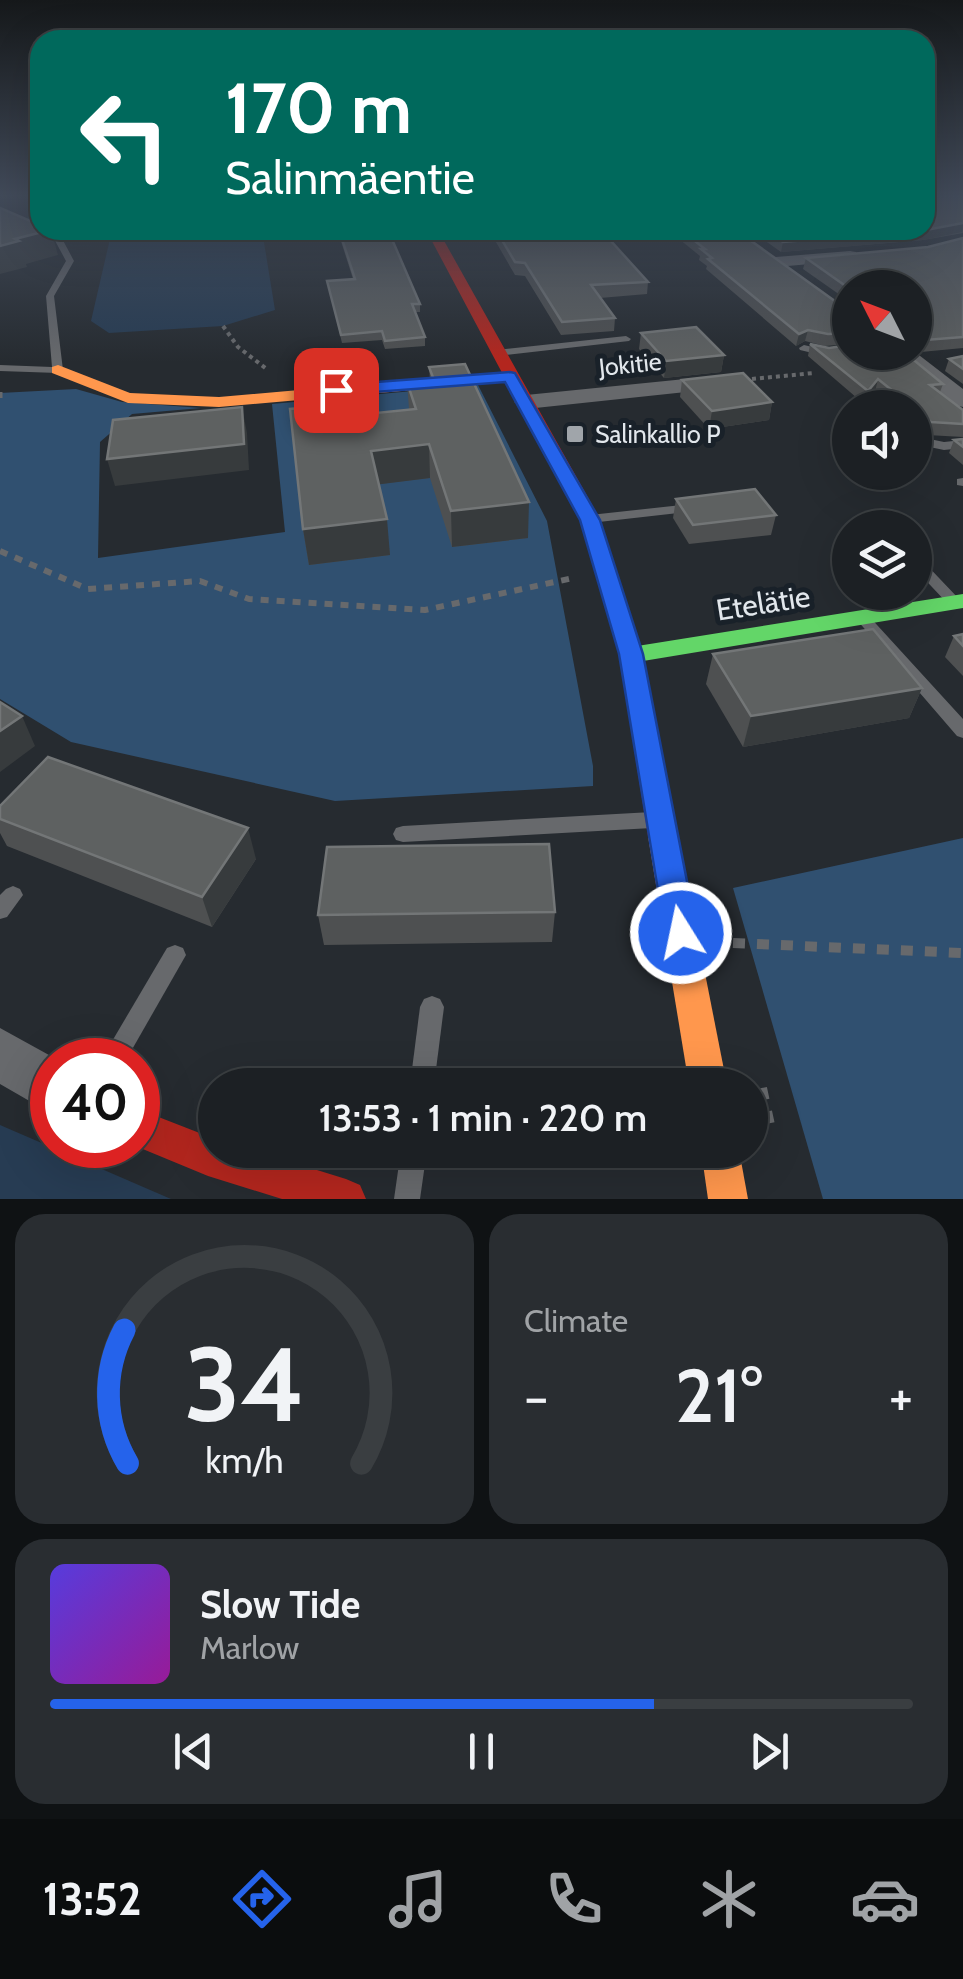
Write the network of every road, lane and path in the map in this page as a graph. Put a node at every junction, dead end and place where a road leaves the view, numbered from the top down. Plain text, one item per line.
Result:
1 (65, 250) edge
2 (443, 250) edge
3 (868, 254) edge
4 (806, 284) edge
5 (223, 326) dead end
6 (626, 339) dead end
7 (804, 348) edge
8 (832, 352) edge
9 (497, 353) junction
10 (932, 359) edge
11 (947, 360) edge
12 (0, 368) edge
13 (58, 370) junction
14 (924, 370) edge
15 (510, 376) junction
16 (739, 381) edge
17 (0, 392) edge
18 (298, 393) junction
19 (962, 398) edge
20 (0, 400) edge
21 (526, 402) junction
22 (932, 444) edge
23 (963, 444) edge
24 (705, 506) edge
25 (590, 520) junction
26 (0, 551) edge
27 (577, 577) dead end
28 (932, 577) edge
29 (958, 602) edge
30 (862, 617) junction
31 (631, 654) junction
32 (963, 730) edge
33 (661, 820) junction
34 (402, 834) dead end
35 (726, 942) dead end
36 (963, 953) edge
37 (176, 955) dead end
38 (432, 1007) dead end
39 (125, 1038) edge
40 (0, 1054) edge
41 (424, 1068) edge
42 (705, 1068) edge
43 (30, 1073) edge
44 (160, 1137) edge
45 (412, 1168) edge
46 (723, 1168) edge
47 (346, 1199) edge
48 (408, 1199) edge
49 (728, 1199) edge

1 - 13 lane
2 - 9 street
3 - 4 street
5 - 18 path
6 - 9 lane
7 - 8 lane
9 - 15 street
10 - 11 street
12 - 13 lane
13 - 18 street
14 - 19 street
15 - 18 street
15 - 21 street
16 - 21 street, Jokitie
17 - 20 path
21 - 25 street
22 - 23 lane
24 - 25 lane
25 - 31 street
26 - 27 path
28 - 29 lane
29 - 30 street, Etelätie
30 - 31 street, Etelätie
30 - 32 lane
31 - 33 street
33 - 34 lane
33 - 42 street
35 - 36 path
37 - 39 lane
38 - 41 lane
40 - 43 street
44 - 47 street
45 - 48 lane
46 - 49 street

